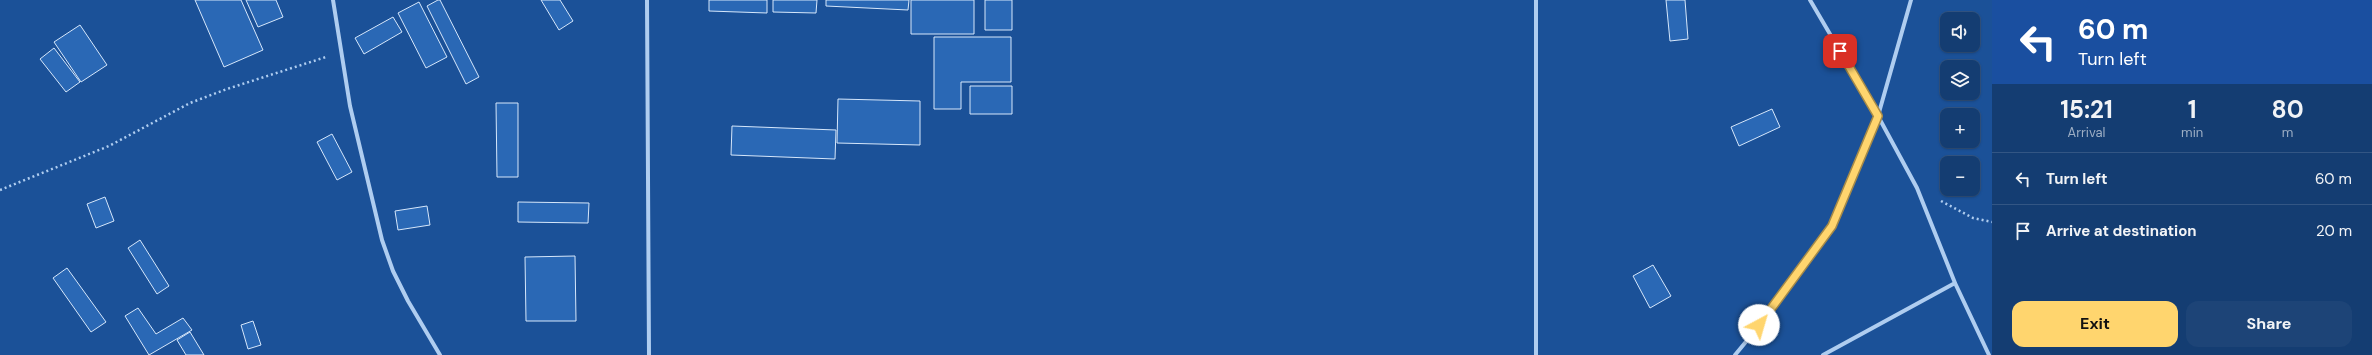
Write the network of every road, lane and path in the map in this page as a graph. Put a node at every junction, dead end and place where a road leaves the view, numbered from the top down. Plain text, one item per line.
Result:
1 (334, 0) edge
2 (647, 0) edge
3 (1536, 0) edge
4 (1810, 0) edge
5 (1911, 0) edge
6 (342, 52) junction
7 (1878, 116) junction
8 (1916, 188) junction
9 (0, 190) edge
10 (1992, 222) edge
11 (1955, 283) junction
12 (440, 355) edge
13 (649, 355) edge
14 (1536, 355) edge
15 (1735, 355) edge
16 (1823, 355) edge
17 (1990, 355) edge

1 - 6 street
2 - 13 street
3 - 14 street
4 - 7 street
5 - 7 street
6 - 9 path
6 - 12 street
7 - 8 street
7 - 15 street
8 - 10 path
8 - 11 street
11 - 16 street
11 - 17 street

